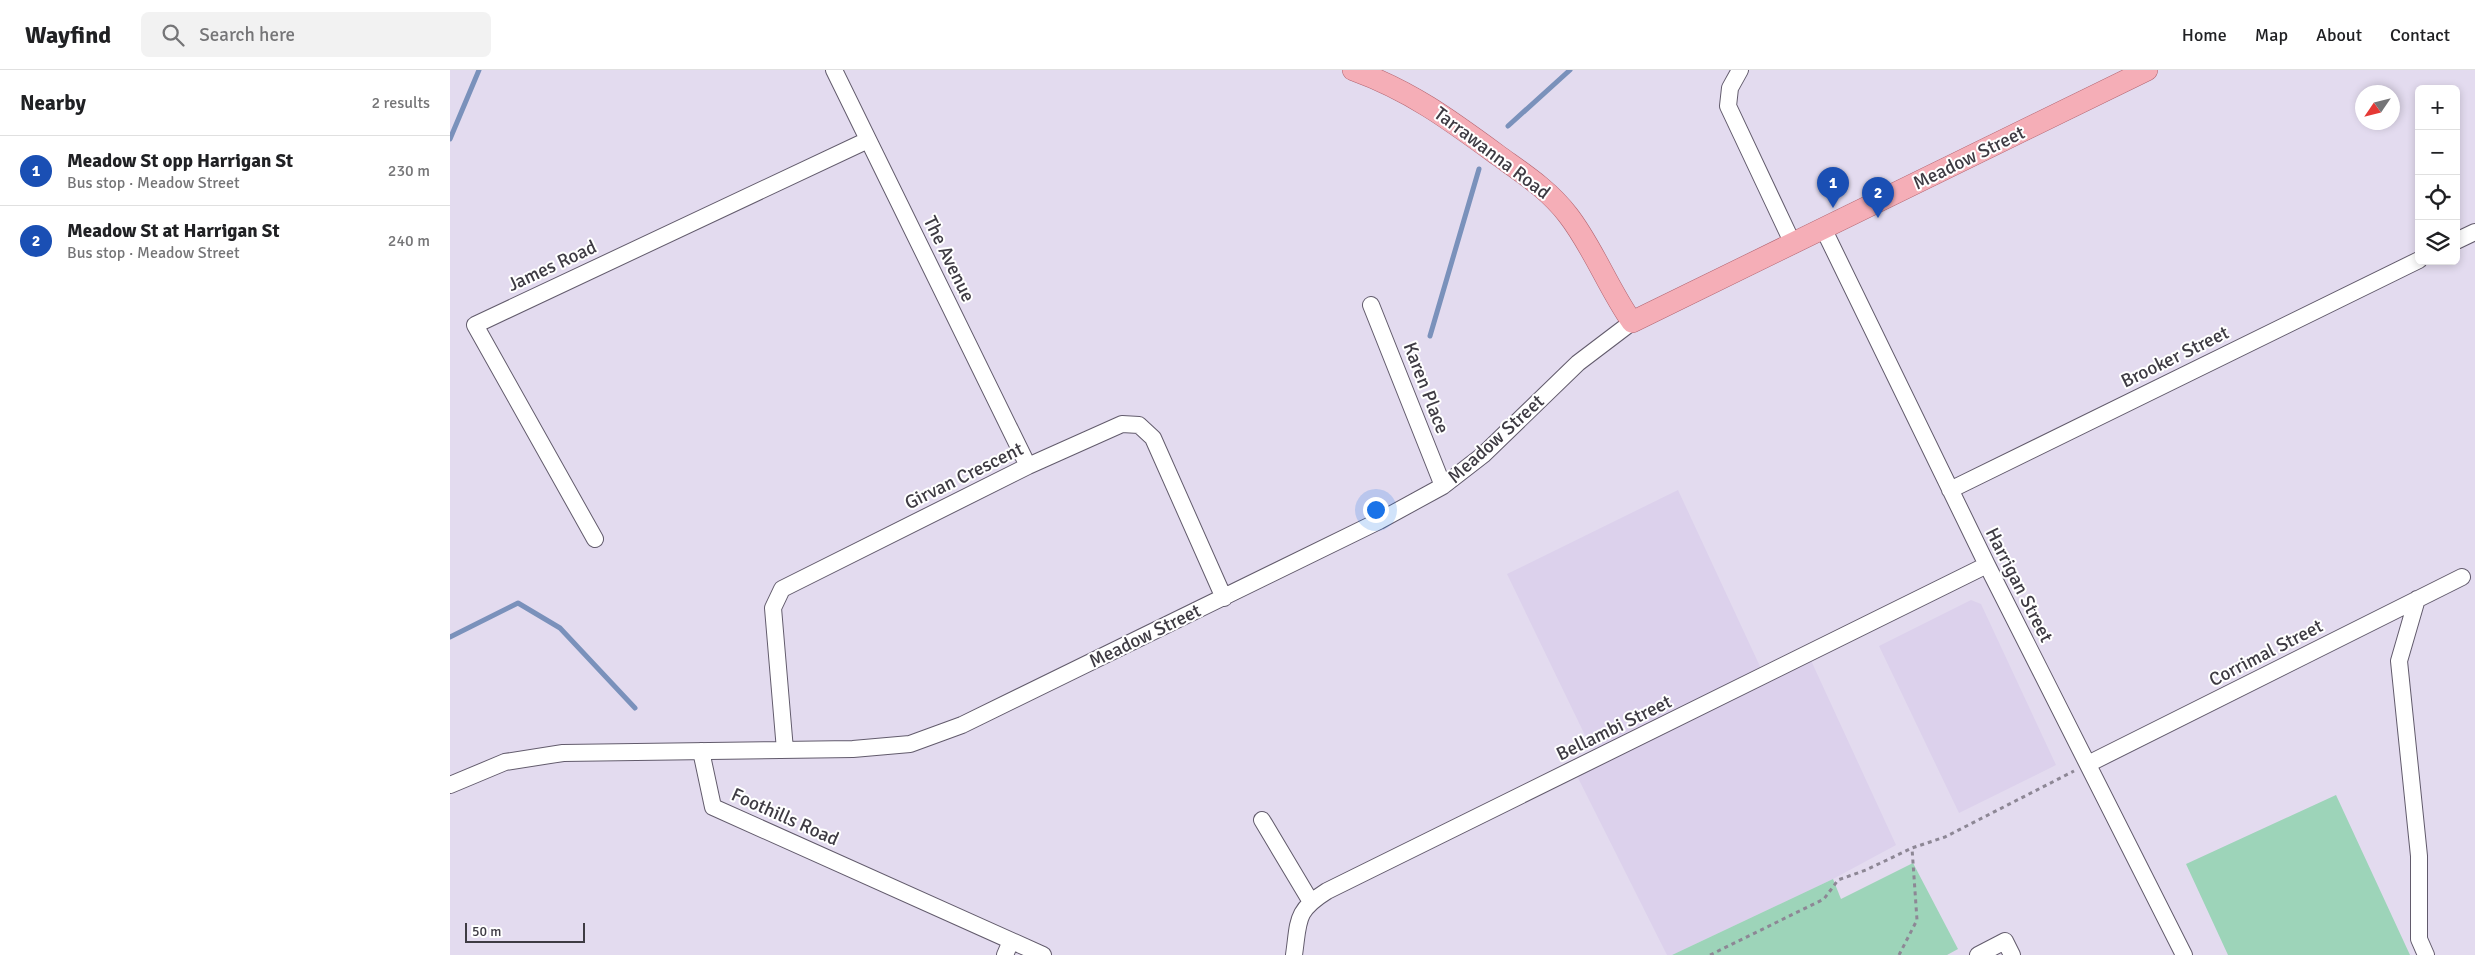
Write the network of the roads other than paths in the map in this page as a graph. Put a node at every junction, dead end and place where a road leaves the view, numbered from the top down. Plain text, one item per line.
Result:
1 (834, 70) edge
2 (1740, 70) edge
3 (2147, 70) edge
4 (1359, 71) edge
5 (868, 140) junction
6 (1824, 230) junction
7 (2475, 232) edge
8 (2460, 239) edge
9 (1793, 244) junction
10 (2415, 262) edge
11 (1371, 305) dead end
12 (1632, 322) junction
13 (1028, 466) junction
14 (1443, 486) junction
15 (1950, 490) junction
16 (595, 539) dead end
17 (1987, 566) junction
18 (2462, 577) dead end
19 (1224, 598) junction
20 (2417, 599) junction
21 (785, 750) junction
22 (701, 751) junction
23 (2088, 764) junction
24 (450, 785) edge
25 (1262, 820) dead end
26 (1311, 902) junction
27 (1008, 948) edge
28 (1043, 955) edge
29 (1294, 955) edge
30 (1978, 955) edge
31 (2012, 955) edge
32 (2184, 955) edge
33 (2426, 955) edge

1 - 5 street, The Avenue
2 - 9 street
3 - 6 main road, Meadow Street
4 - 12 main road, Tarrawanna Road
5 - 13 street, The Avenue
5 - 16 street, James Road
6 - 9 main road, Meadow Street
6 - 15 street, Harrigan Street
7 - 8 street
9 - 12 main road, Meadow Street
10 - 15 street, Brooker Street
11 - 14 street, Karen Place
12 - 14 street, Meadow Street
13 - 19 street, Girvan Crescent
13 - 21 street, Girvan Crescent
14 - 19 street, Meadow Street
15 - 17 street, Harrigan Street
17 - 23 street, Harrigan Street
17 - 26 street, Bellambi Street
18 - 20 street, Corrimal Street
19 - 21 street, Meadow Street
20 - 23 street, Corrimal Street
20 - 33 street
21 - 22 street, Meadow Street
22 - 24 street
22 - 27 street, Foothills Road
23 - 32 street, Harrigan Street
25 - 26 street
26 - 29 street
27 - 28 street, Foothills Road
30 - 31 street

